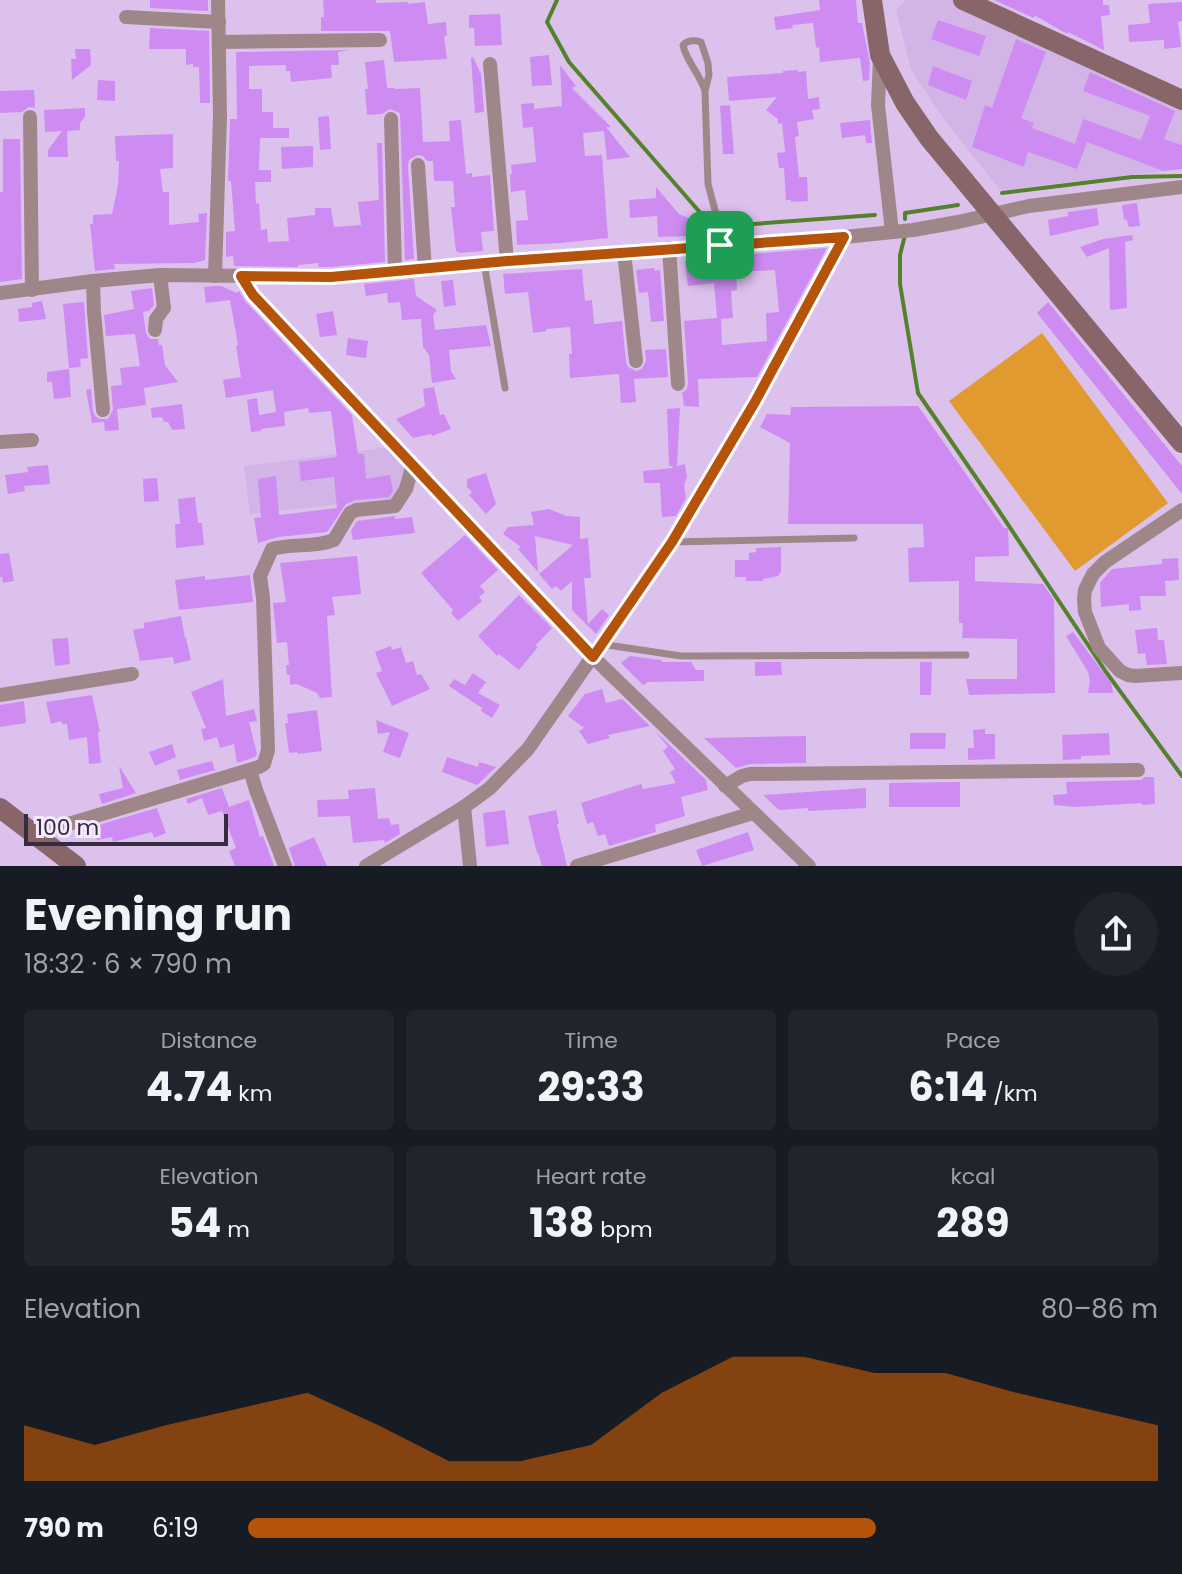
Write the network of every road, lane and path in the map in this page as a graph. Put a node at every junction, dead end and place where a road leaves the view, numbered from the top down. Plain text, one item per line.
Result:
1 (218, 0) edge
2 (872, 0) edge
3 (963, 0) edge
4 (126, 17) dead end
5 (219, 22) junction
6 (380, 40) dead end
7 (219, 42) junction
8 (880, 55) junction
9 (490, 64) dead end
10 (705, 91) junction
11 (1182, 100) edge
12 (30, 117) dead end
13 (391, 119) dead end
14 (418, 165) dead end
15 (1182, 187) edge
16 (992, 213) junction
17 (892, 232) junction
18 (844, 237) junction
19 (719, 239) junction
20 (669, 248) junction
21 (624, 252) junction
22 (507, 261) junction
23 (484, 263) junction
24 (425, 269) junction
25 (395, 271) junction
26 (160, 275) junction
27 (215, 276) junction
28 (241, 276) junction
29 (93, 281) junction
30 (32, 290) junction
31 (0, 293) edge
32 (155, 330) dead end
33 (636, 361) dead end
34 (678, 384) dead end
35 (505, 388) dead end
36 (103, 410) dead end
37 (32, 440) dead end
38 (0, 442) edge
39 (1182, 443) edge
40 (413, 464) junction
41 (1182, 510) edge
42 (854, 538) dead end
43 (672, 542) junction
44 (597, 651) junction
45 (966, 655) dead end
46 (1182, 673) edge
47 (132, 674) dead end
48 (0, 695) edge
49 (250, 770) junction
50 (1138, 770) dead end
51 (725, 786) junction
52 (464, 807) junction
53 (0, 808) edge
54 (753, 813) junction
55 (35, 834) junction
56 (791, 850) junction
57 (381, 862) edge
58 (76, 866) edge
59 (285, 866) edge
60 (366, 866) edge
61 (470, 866) edge
62 (577, 866) edge
63 (791, 866) edge
64 (809, 866) edge

1 - 5 street
2 - 8 main road
3 - 11 main road
4 - 5 street
5 - 7 street
6 - 7 street
7 - 27 street
8 - 16 main road
8 - 17 street
9 - 22 street
10 - 10 lane
10 - 19 lane
12 - 30 street
13 - 25 street
14 - 24 street
15 - 16 street
16 - 17 street
16 - 39 main road
17 - 18 street
18 - 19 street
18 - 43 street
19 - 20 street
20 - 21 street
20 - 34 street
21 - 22 street
21 - 33 street
22 - 23 street
23 - 24 street
23 - 35 lane
24 - 25 street
25 - 28 street
26 - 27 street
26 - 29 street
26 - 32 street
27 - 28 street
28 - 40 street
29 - 30 street
29 - 36 street
30 - 31 street
37 - 38 street
40 - 44 street
40 - 49 street
41 - 46 street
42 - 43 lane
43 - 44 street
44 - 45 lane
44 - 51 street
44 - 52 street
47 - 48 street
49 - 55 street
49 - 59 street
50 - 51 street
51 - 54 street
52 - 57 street
52 - 61 street
53 - 55 main road
54 - 56 street
54 - 62 street
55 - 58 main road
56 - 63 street
56 - 64 street
57 - 60 street

